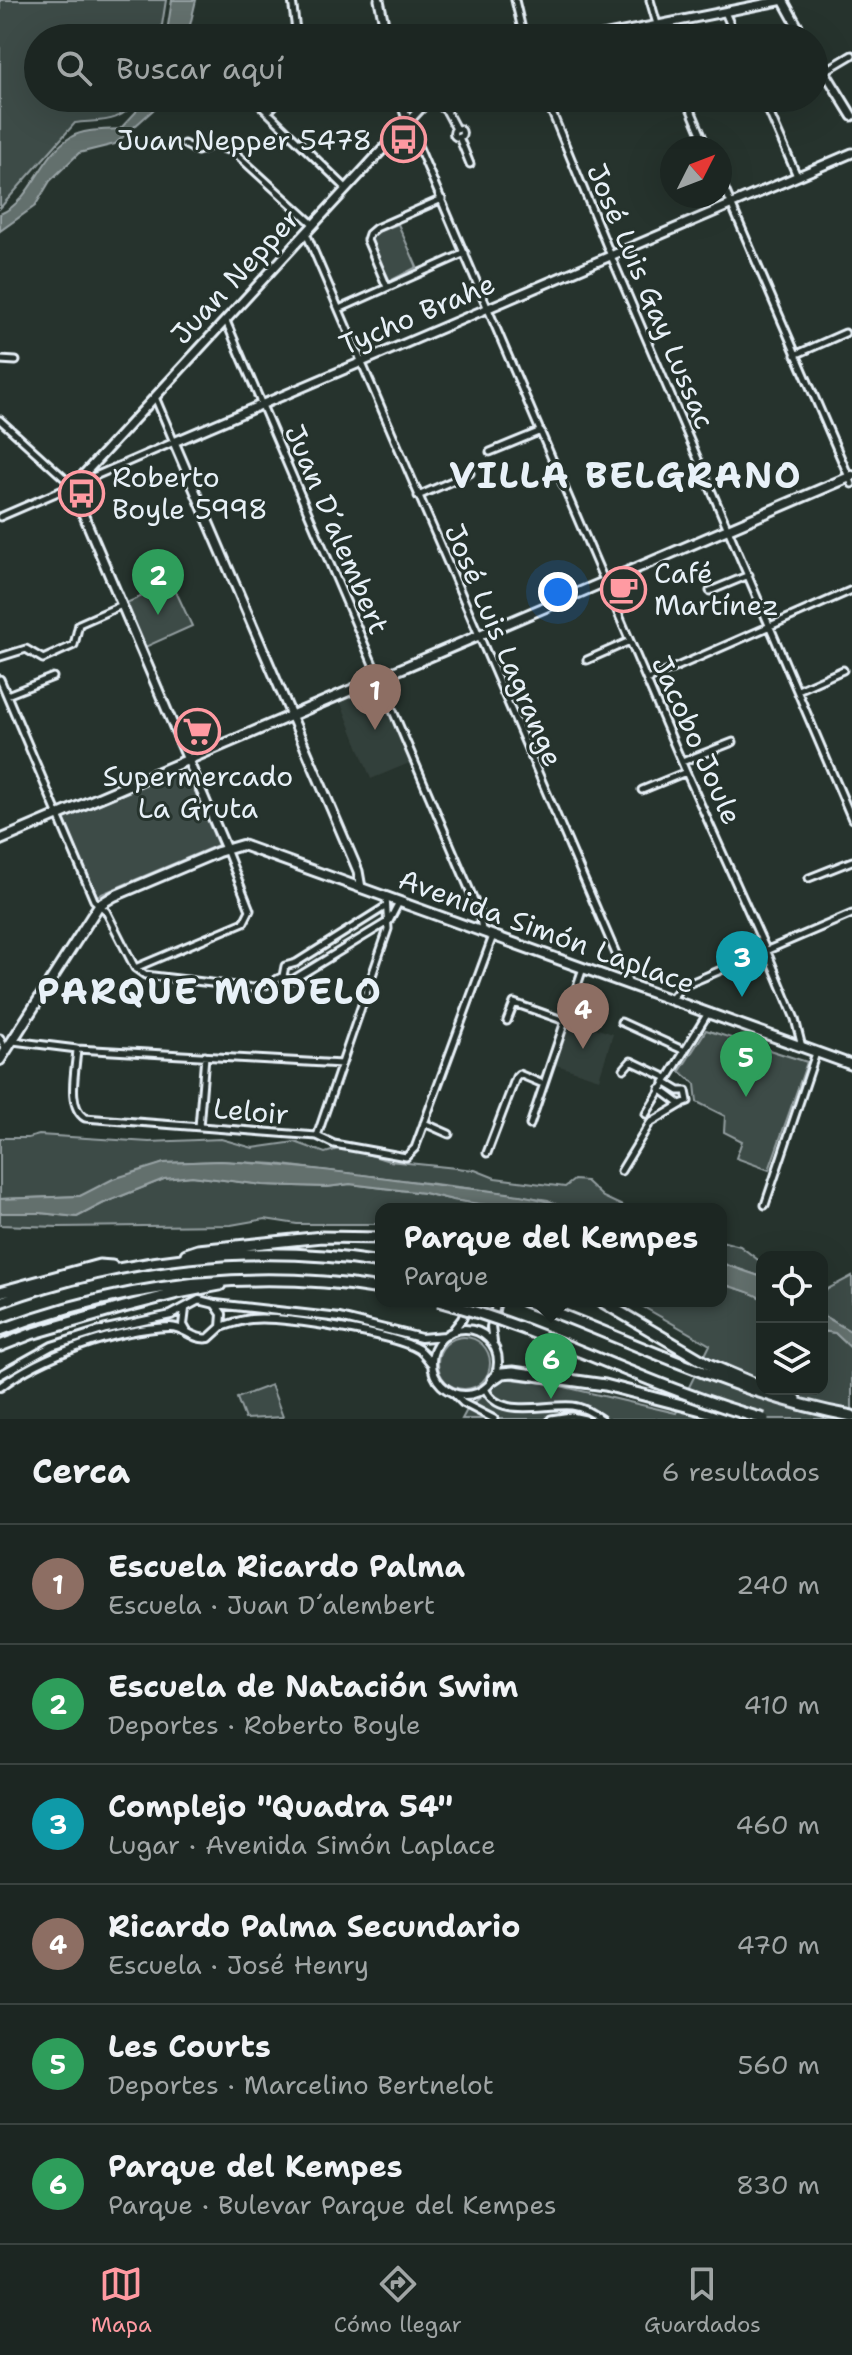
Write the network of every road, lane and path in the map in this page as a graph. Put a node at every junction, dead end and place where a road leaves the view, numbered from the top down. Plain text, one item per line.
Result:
1 (292, 0) edge
2 (379, 0) edge
3 (515, 0) edge
4 (650, 0) edge
5 (783, 0) edge
6 (725, 12) junction
7 (295, 24) edge
8 (384, 24) edge
9 (521, 24) edge
10 (656, 24) edge
11 (666, 24) edge
12 (730, 24) edge
13 (796, 24) edge
14 (852, 55) edge
15 (828, 69) edge
16 (828, 76) edge
17 (405, 112) edge
18 (418, 112) edge
19 (447, 112) edge
20 (552, 112) edge
21 (692, 112) edge
22 (769, 112) edge
23 (268, 113) edge
24 (852, 116) edge
25 (408, 122) junction
26 (702, 136) edge
27 (184, 144) dead end
28 (852, 153) edge
29 (470, 164) dead end
30 (797, 176) junction
31 (346, 188) junction
32 (442, 199) junction
33 (732, 204) edge
34 (732, 206) edge
35 (722, 208) edge
36 (313, 224) junction
37 (305, 232) junction
38 (465, 253) junction
39 (611, 256) junction
40 (387, 287) junction
41 (488, 308) junction
42 (339, 309) junction
43 (225, 320) junction
44 (845, 333) dead end
45 (795, 355) junction
46 (0, 360) edge
47 (16, 361) dead end
48 (361, 362) junction
49 (154, 396) junction
50 (262, 405) junction
51 (0, 420) edge
52 (541, 431) junction
53 (174, 442) junction
54 (490, 452) dead end
55 (470, 473) dead end
56 (851, 479) edge
57 (73, 486) junction
58 (418, 496) junction
59 (0, 517) edge
60 (729, 529) junction
61 (749, 575) junction
62 (605, 581) junction
63 (852, 590) edge
64 (710, 591) dead end
65 (122, 605) junction
66 (770, 626) junction
67 (478, 635) junction
68 (630, 641) junction
69 (0, 657) edge
70 (587, 660) dead end
71 (843, 670) dead end
72 (53, 677) dead end
73 (379, 678) junction
74 (0, 679) edge
75 (647, 680) junction
76 (798, 690) junction
77 (7, 695) junction
78 (290, 715) junction
79 (733, 742) dead end
80 (187, 759) junction
81 (682, 762) junction
82 (686, 772) junction
83 (642, 790) dead end
84 (59, 816) junction
85 (852, 819) edge
86 (0, 840) edge
87 (226, 849) junction
88 (852, 861) edge
89 (809, 878) dead end
90 (361, 888) junction
91 (385, 902) junction
92 (399, 902) junction
93 (99, 905) junction
94 (852, 914) edge
95 (389, 921) junction
96 (482, 931) junction
97 (493, 936) junction
98 (767, 952) junction
99 (152, 962) junction
100 (135, 968) junction
101 (583, 968) junction
102 (153, 976) junction
103 (283, 976) junction
104 (629, 985) junction
105 (671, 999) junction
106 (709, 1013) junction
107 (507, 1021) dead end
108 (565, 1021) junction
109 (621, 1022) dead end
110 (0, 1038) edge
111 (13, 1041) junction
112 (802, 1047) junction
113 (77, 1049) junction
114 (6, 1050) junction
115 (685, 1051) junction
116 (816, 1052) junction
117 (205, 1056) junction
118 (0, 1060) edge
119 (342, 1064) junction
120 (852, 1065) edge
121 (624, 1069) dead end
122 (666, 1080) junction
123 (543, 1084) junction
124 (660, 1089) junction
125 (682, 1104) junction
126 (646, 1114) dead end
127 (424, 1123) junction
128 (530, 1125) dead end
129 (199, 1127) junction
130 (449, 1134) dead end
131 (317, 1136) junction
132 (487, 1153) dead end
133 (621, 1171) dead end
134 (765, 1205) dead end
135 (375, 1238) edge
136 (167, 1260) junction
137 (375, 1262) edge
138 (131, 1266) junction
139 (247, 1279) junction
140 (375, 1288) edge
141 (0, 1292) edge
142 (0, 1302) edge
143 (215, 1304) junction
144 (457, 1307) edge
145 (467, 1307) edge
146 (496, 1307) edge
147 (540, 1307) edge
148 (611, 1307) edge
149 (185, 1309) junction
150 (221, 1327) junction
151 (0, 1330) edge
152 (187, 1332) junction
153 (447, 1334) junction
154 (3, 1345) edge
155 (494, 1345) junction
156 (431, 1363) junction
157 (0, 1375) edge
158 (493, 1379) junction
159 (756, 1384) edge
160 (0, 1387) edge
161 (485, 1388) junction
162 (454, 1394) junction
163 (784, 1395) edge
164 (825, 1411) junction
165 (852, 1416) edge
166 (494, 1419) edge
167 (551, 1419) edge
168 (585, 1419) edge
169 (601, 1419) edge
170 (736, 1419) edge
171 (764, 1419) edge

1 - 7 street
2 - 8 main road
3 - 9 street
4 - 10 street
5 - 6 main road
5 - 13 main road
6 - 11 main road
6 - 12 street
14 - 15 street
16 - 24 main road
17 - 25 main road, Jacobo Joule
18 - 25 main road, Juan Nepper
19 - 29 street
20 - 39 street, José Luis Gay Lussac
21 - 26 street
22 - 30 street
23 - 31 street
25 - 31 main road, Juan Nepper
25 - 32 street, Jacobo Joule
27 - 36 street
28 - 30 main road, Tycho Brahe
30 - 33 main road, Tycho Brahe
31 - 36 main road, Juan Nepper
32 - 38 street, Jacobo Joule
32 - 40 street
34 - 45 street
35 - 39 main road, Tycho Brahe
36 - 37 main road, Juan Nepper
37 - 42 street, José Luis Lagrange
37 - 43 main road, Juan Nepper
38 - 40 street
38 - 41 street, Jacobo Joule
39 - 41 main road, Tycho Brahe
39 - 60 street, José Luis Gay Lussac
40 - 42 street
41 - 48 main road, Tycho Brahe
41 - 52 street, Jacobo Joule
42 - 48 street, José Luis Lagrange
43 - 49 main road, Juan Nepper
43 - 50 street, Juan D´alembert
44 - 45 street
45 - 56 street
46 - 47 street
48 - 50 main road, Tycho Brahe
48 - 58 street, José Luis Lagrange
49 - 53 street
49 - 57 main road, Juan Nepper
50 - 53 main road, Tycho Brahe
50 - 73 street, Juan D´alembert
51 - 57 street
52 - 54 street
52 - 62 street, Jacobo Joule
53 - 57 street, Tycho Brahe
53 - 78 main road
55 - 58 street
56 - 60 main road
57 - 59 street, Tycho Brahe
57 - 65 main road
58 - 67 street, José Luis Lagrange
60 - 61 street, José Luis Gay Lussac
60 - 62 main road
61 - 64 street
61 - 66 street, José Luis Gay Lussac
62 - 67 main road
62 - 68 street, Jacobo Joule
63 - 66 street
65 - 69 street
65 - 80 main road
66 - 75 street
66 - 76 street, José Luis Gay Lussac
67 - 73 main road
67 - 104 street, José Luis Lagrange
68 - 70 street
68 - 75 street, Jacobo Joule
71 - 76 street
72 - 77 street
73 - 78 main road
73 - 96 street, Juan D´alembert
74 - 77 street
75 - 81 street, Jacobo Joule
76 - 85 street, José Luis Gay Lussac
77 - 84 street
78 - 80 main road
78 - 90 main road
79 - 81 street
80 - 84 main road
80 - 87 main road
81 - 82 street, Jacobo Joule
82 - 83 street
82 - 98 street, Jacobo Joule
84 - 86 main road
84 - 93 street
87 - 90 main road, Avenida Simón Laplace
87 - 93 main road
87 - 99 street
88 - 89 street
90 - 91 main road, Avenida Simón Laplace
91 - 92 main road, Avenida Simón Laplace
91 - 95 street
91 - 103 street
92 - 95 street
92 - 96 main road, Avenida Simón Laplace
93 - 100 street
93 - 111 main road
94 - 98 street
95 - 103 street
95 - 119 street
96 - 97 main road, Avenida Simón Laplace
97 - 101 main road, Avenida Simón Laplace
97 - 127 street
98 - 105 street
98 - 112 street, Jacobo Joule
99 - 100 street
99 - 102 street
100 - 102 street
101 - 104 main road, Avenida Simón Laplace
101 - 108 street
102 - 103 street
104 - 105 main road, Avenida Simón Laplace
105 - 106 main road, Avenida Simón Laplace
106 - 112 main road, Avenida Simón Laplace
106 - 115 street
107 - 108 street
108 - 123 street
109 - 115 street
110 - 114 street
111 - 113 street
111 - 114 main road
112 - 116 main road, Avenida Simón Laplace
113 - 117 street
113 - 129 street, Leloir
114 - 118 main road
115 - 122 street
116 - 120 main road, Avenida Simón Laplace
116 - 134 street
117 - 119 street
117 - 129 street
119 - 131 street
121 - 122 street
122 - 124 street
122 - 125 street
123 - 128 street
123 - 132 street
124 - 125 street
124 - 126 street
125 - 133 street
127 - 130 street
127 - 131 street, Leloir
129 - 131 street, Leloir
135 - 136 highway
136 - 137 highway
136 - 138 highway
138 - 141 highway
138 - 142 highway
139 - 140 highway
139 - 151 highway
139 - 154 highway
143 - 149 street
143 - 150 street
143 - 153 street
144 - 171 highway, bridge
145 - 153 street
146 - 155 street
147 - 164 highway
148 - 159 highway
149 - 152 street
149 - 157 street
150 - 152 street
150 - 156 street
152 - 160 street
153 - 155 street
153 - 156 street
155 - 158 street
156 - 162 street
158 - 161 street
158 - 170 highway
161 - 162 street
161 - 169 street
162 - 166 street
163 - 164 highway
164 - 165 highway
167 - 168 street

